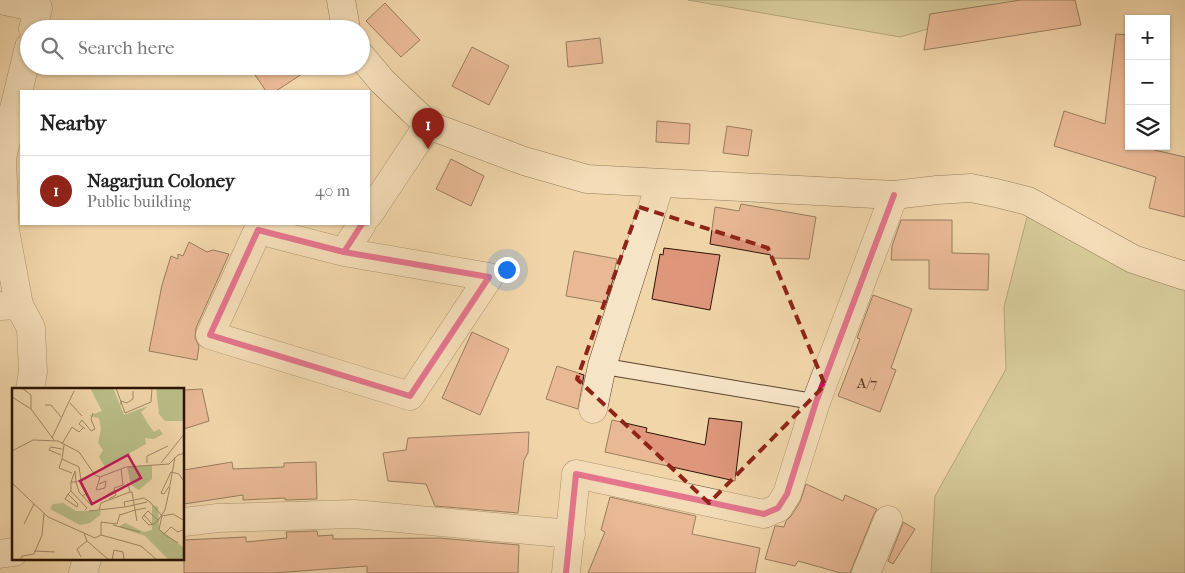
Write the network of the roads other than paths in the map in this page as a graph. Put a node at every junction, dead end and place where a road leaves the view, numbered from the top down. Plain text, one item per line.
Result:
1 (0, 0) edge
2 (341, 0) edge
3 (37, 12) edge
4 (345, 20) edge
5 (370, 67) edge
6 (22, 75) edge
7 (428, 125) junction
8 (660, 184) junction
9 (894, 195) junction
10 (370, 212) edge
11 (361, 225) edge
12 (344, 252) junction
13 (1185, 276) edge
14 (10, 306) edge
15 (602, 366) junction
16 (30, 388) edge
17 (816, 402) junction
18 (593, 409) dead end
19 (888, 520) dead end
20 (185, 522) edge
21 (571, 534) junction
22 (87, 560) edge
23 (83, 573) edge
24 (566, 573) edge
25 (866, 573) edge

1 - 3 street
2 - 4 street
5 - 7 street
6 - 14 street
7 - 8 street
7 - 10 street
8 - 9 street
8 - 15 street
9 - 13 street
9 - 17 street
11 - 12 street
12 - 12 street
14 - 16 street
15 - 17 lane
15 - 18 street
17 - 21 street
19 - 25 street
20 - 21 street
21 - 24 street
22 - 23 street

